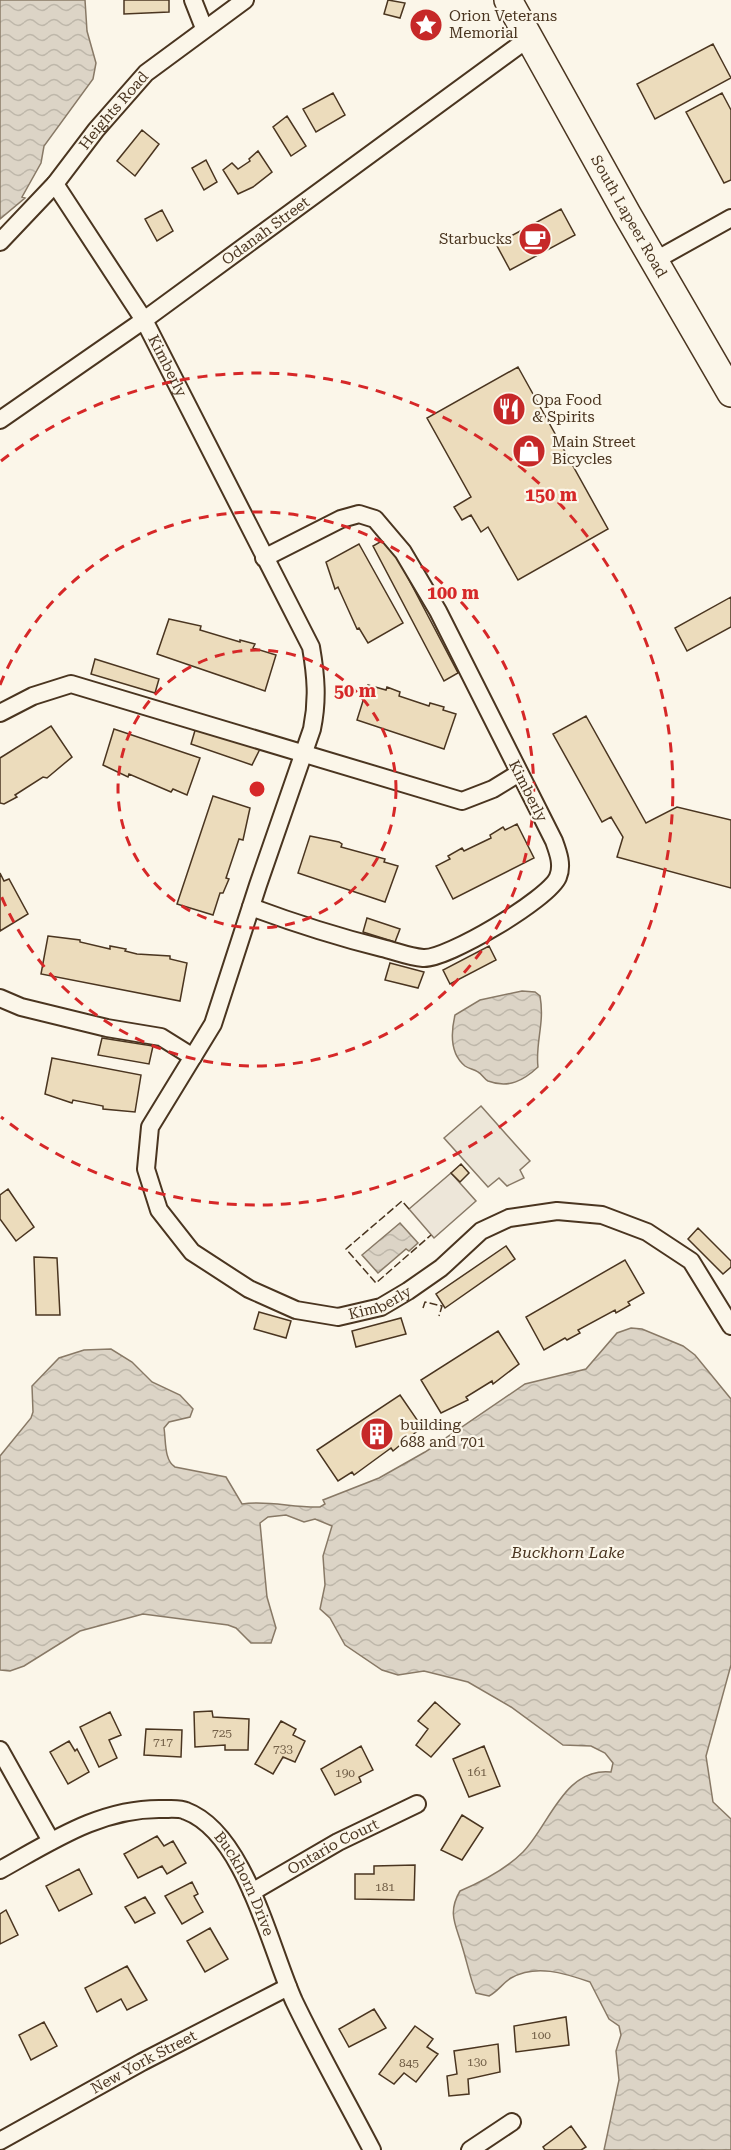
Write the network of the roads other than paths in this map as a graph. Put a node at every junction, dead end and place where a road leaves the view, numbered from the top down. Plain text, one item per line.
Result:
1 (194, 0) edge
2 (245, 0) edge
3 (508, 0) edge
4 (204, 28) junction
5 (529, 38) junction
6 (55, 184) junction
7 (731, 218) edge
8 (0, 242) edge
9 (654, 261) junction
10 (144, 320) junction
11 (731, 393) edge
12 (0, 420) edge
13 (264, 558) junction
14 (0, 713) edge
15 (303, 754) junction
16 (519, 773) junction
17 (251, 907) junction
18 (0, 998) edge
19 (194, 1057) junction
20 (731, 1326) edge
21 (0, 1750) edge
22 (417, 1804) dead end
23 (51, 1841) junction
24 (0, 1870) edge
25 (252, 1892) junction
26 (288, 1987) junction
27 (512, 2122) dead end
28 (0, 2141) edge
29 (372, 2150) edge
30 (470, 2150) edge

1 - 4 street
2 - 4 street, Heights Road
3 - 5 main road, South Lapeer Road
4 - 6 street, Heights Road
5 - 9 main road, South Lapeer Road
5 - 10 street, Odanah Street
6 - 8 street, Heights Road
6 - 10 street, Kimberly
7 - 9 street
9 - 11 main road, South Lapeer Road
10 - 12 street, Odanah Street
10 - 13 street, Kimberly
13 - 15 street, Kimberly
13 - 16 street, Kimberly
14 - 15 street
15 - 16 street
15 - 17 street, Kimberly
16 - 17 street, Kimberly
17 - 19 street, Kimberly
18 - 19 street
19 - 20 street, Kimberly
21 - 23 street
22 - 25 street, Ontario Court
23 - 24 street, Buckhorn Drive
23 - 25 street, Buckhorn Drive
25 - 26 street, Buckhorn Drive
26 - 28 street, New York Street
26 - 29 street, Buckhorn Drive
27 - 30 street

